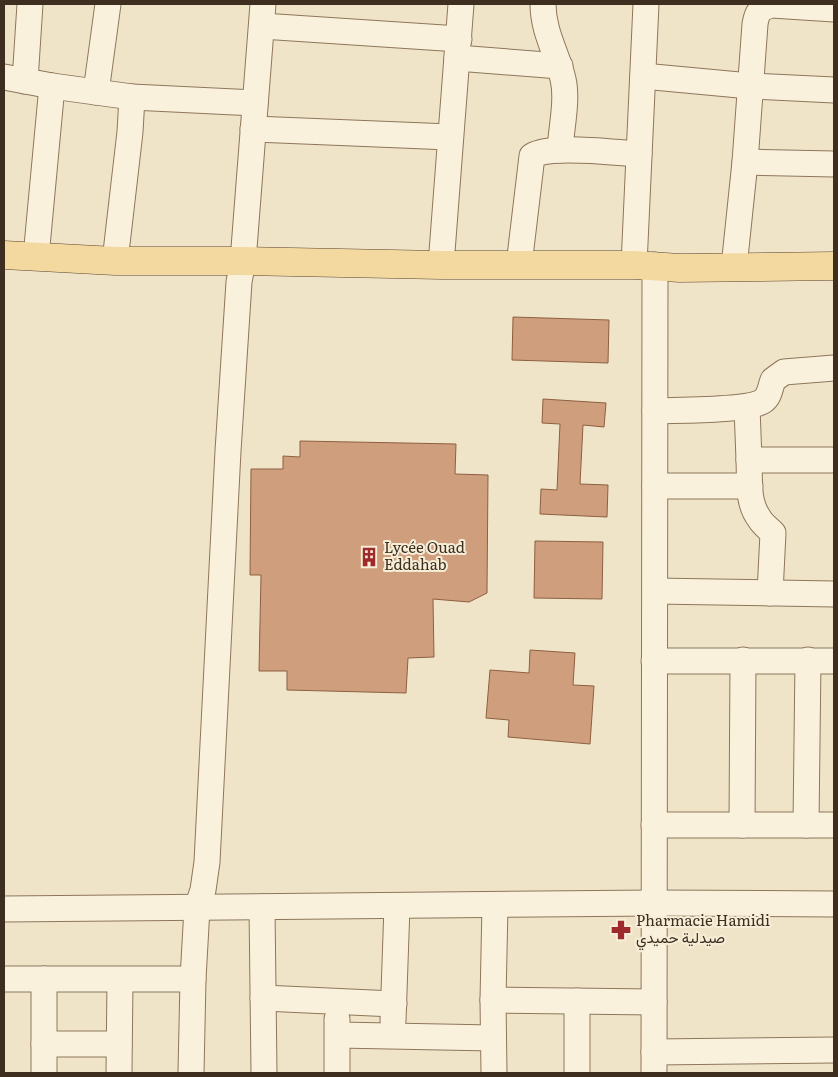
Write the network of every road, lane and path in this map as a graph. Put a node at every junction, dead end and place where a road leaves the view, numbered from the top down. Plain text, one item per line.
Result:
1 (30, 4) edge
2 (108, 4) edge
3 (461, 4) edge
4 (543, 4) edge
5 (646, 4) edge
6 (834, 9) edge
7 (263, 15) edge
8 (458, 49) junction
9 (560, 66) junction
10 (643, 76) junction
11 (14, 79) edge
12 (52, 86) junction
13 (750, 86) junction
14 (834, 90) edge
15 (96, 92) junction
16 (132, 97) junction
17 (255, 102) junction
18 (253, 129) junction
19 (450, 137) junction
20 (560, 150) junction
21 (639, 154) junction
22 (745, 162) junction
23 (834, 164) edge
24 (4, 255) edge
25 (36, 257) junction
26 (243, 260) junction
27 (115, 261) junction
28 (441, 265) junction
29 (519, 265) junction
30 (645, 265) junction
31 (734, 266) junction
32 (834, 266) edge
33 (834, 368) edge
34 (747, 407) junction
35 (655, 411) junction
36 (749, 460) junction
37 (834, 460) edge
38 (655, 486) junction
39 (750, 486) junction
40 (654, 591) junction
41 (770, 593) junction
42 (834, 594) edge
43 (654, 660) junction
44 (743, 660) junction
45 (808, 660) junction
46 (834, 661) edge
47 (654, 825) junction
48 (742, 825) junction
49 (806, 825) junction
50 (834, 826) edge
51 (654, 903) junction
52 (834, 904) edge
53 (495, 905) junction
54 (397, 906) junction
55 (262, 907) junction
56 (197, 908) junction
57 (4, 909) edge
58 (4, 979) edge
59 (44, 979) junction
60 (193, 979) junction
61 (120, 980) junction
62 (263, 998) junction
63 (493, 1000) junction
64 (336, 1001) junction
65 (577, 1001) junction
66 (654, 1002) junction
67 (394, 1004) junction
68 (338, 1035) junction
69 (393, 1036) junction
70 (494, 1038) junction
71 (44, 1044) junction
72 (119, 1044) junction
73 (834, 1050) edge
74 (654, 1062) edge
75 (44, 1073) edge
76 (119, 1073) edge
77 (191, 1073) edge
78 (264, 1073) edge
79 (337, 1073) edge
80 (494, 1073) edge
81 (577, 1073) edge

1 - 11 street
2 - 15 street
3 - 8 street
4 - 9 street
5 - 10 street
6 - 13 street
7 - 8 street
7 - 17 street
8 - 9 street
8 - 19 street
9 - 20 street
10 - 13 street
10 - 21 street
11 - 12 street
12 - 15 street
12 - 25 street
13 - 14 street
13 - 22 street
15 - 16 street
16 - 17 street
16 - 27 street
17 - 18 street
18 - 19 street
18 - 26 street
19 - 28 street
20 - 21 street
20 - 29 street
21 - 30 street
22 - 23 street
22 - 31 street
24 - 25 main road
25 - 27 main road
26 - 27 main road
26 - 28 main road
26 - 56 street
28 - 29 main road
29 - 30 main road
30 - 31 main road
30 - 35 street
31 - 32 main road
33 - 34 street
34 - 35 street
34 - 36 street
35 - 38 street
36 - 37 street
36 - 39 street
38 - 39 street
38 - 40 street
39 - 41 street
40 - 41 street
40 - 43 street
41 - 42 street
43 - 44 street
43 - 47 street
44 - 45 street
44 - 48 street
45 - 46 street
45 - 49 street
47 - 48 street
47 - 51 street
48 - 49 street
49 - 50 street
51 - 52 street
51 - 53 street
51 - 66 street
53 - 54 street
53 - 63 street
54 - 55 street
54 - 67 street
55 - 56 street
55 - 62 street
56 - 57 street
56 - 60 street
58 - 59 street
59 - 61 street
59 - 71 street
60 - 61 street
60 - 77 street
61 - 72 street
62 - 64 street
62 - 78 street
63 - 65 street
63 - 70 street
64 - 67 street
64 - 68 street
65 - 66 street
65 - 81 street
66 - 74 street
67 - 69 street
68 - 69 street
68 - 79 street
69 - 70 street
70 - 80 street
71 - 72 street
71 - 75 street
72 - 76 street
73 - 74 street

